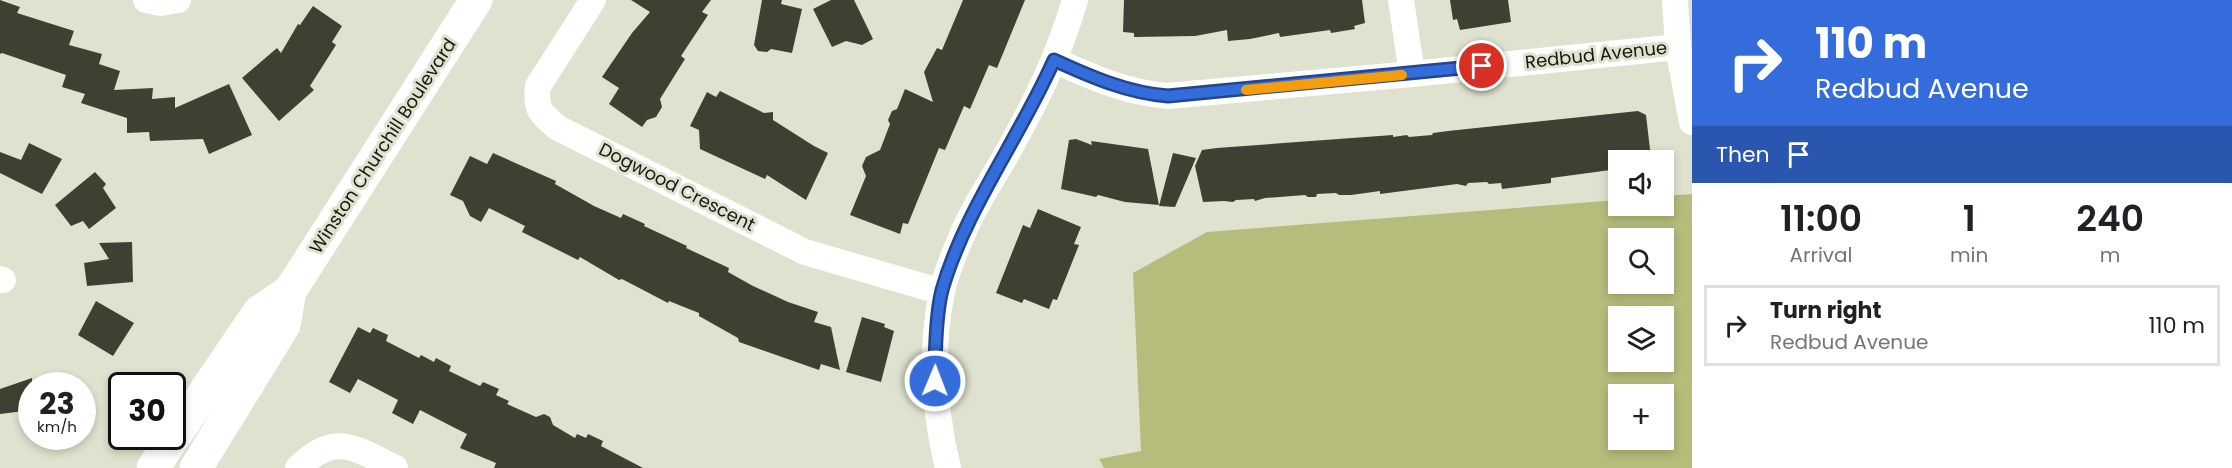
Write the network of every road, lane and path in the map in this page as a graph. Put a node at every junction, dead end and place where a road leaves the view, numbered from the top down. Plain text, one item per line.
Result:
1 (146, 0) edge
2 (178, 0) edge
3 (476, 0) edge
4 (593, 0) edge
5 (1075, 0) edge
6 (1401, 0) edge
7 (1675, 0) edge
8 (1678, 47) junction
9 (1054, 60) junction
10 (1412, 74) junction
11 (1692, 122) edge
12 (290, 291) junction
13 (942, 292) junction
14 (153, 468) edge
15 (195, 468) edge
16 (298, 468) edge
17 (395, 468) edge
18 (948, 468) edge

1 - 2 street
3 - 12 main road, Winston Churchill Boulevard
4 - 13 street, Dogwood Crescent
5 - 9 street
6 - 10 street
7 - 8 street
8 - 10 street, Redbud Avenue
8 - 11 street
9 - 10 street, Redbud Avenue
9 - 13 street
12 - 14 main road, Winston Churchill Boulevard
12 - 15 main road, Winston Churchill Boulevard
13 - 18 street
16 - 17 street

